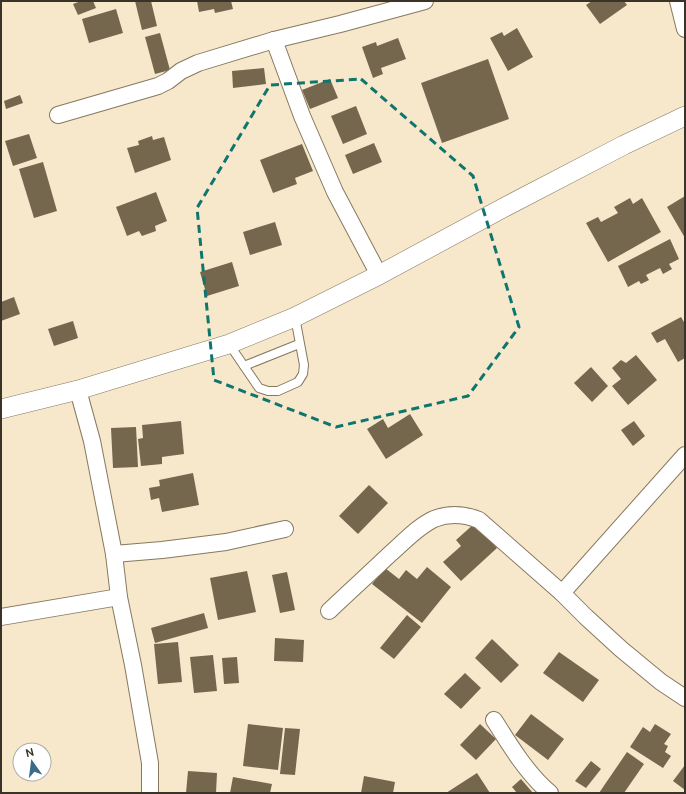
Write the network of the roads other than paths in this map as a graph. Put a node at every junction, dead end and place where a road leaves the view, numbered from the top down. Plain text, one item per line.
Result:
1 (425, 1) edge
2 (678, 1) edge
3 (685, 29) edge
4 (274, 40) junction
5 (58, 115) dead end
6 (685, 116) edge
7 (379, 275) junction
8 (295, 317) junction
9 (229, 344) junction
10 (299, 344) junction
11 (244, 366) junction
12 (78, 390) junction
13 (1, 409) edge
14 (685, 455) edge
15 (285, 529) dead end
16 (114, 554) junction
17 (562, 593) junction
18 (119, 597) junction
19 (329, 610) dead end
20 (1, 617) edge
21 (685, 698) edge
22 (494, 720) dead end
23 (150, 793) edge
24 (550, 793) edge

1 - 4 street
2 - 3 street
4 - 5 street
4 - 7 street
6 - 7 street
7 - 8 street
8 - 9 street
8 - 10 lane
9 - 11 lane
9 - 12 street
10 - 11 lane
10 - 11 lane
12 - 13 street
12 - 16 street
14 - 17 street
15 - 16 street
16 - 18 street
17 - 19 street
17 - 21 street
18 - 20 street
18 - 23 street
22 - 24 street

